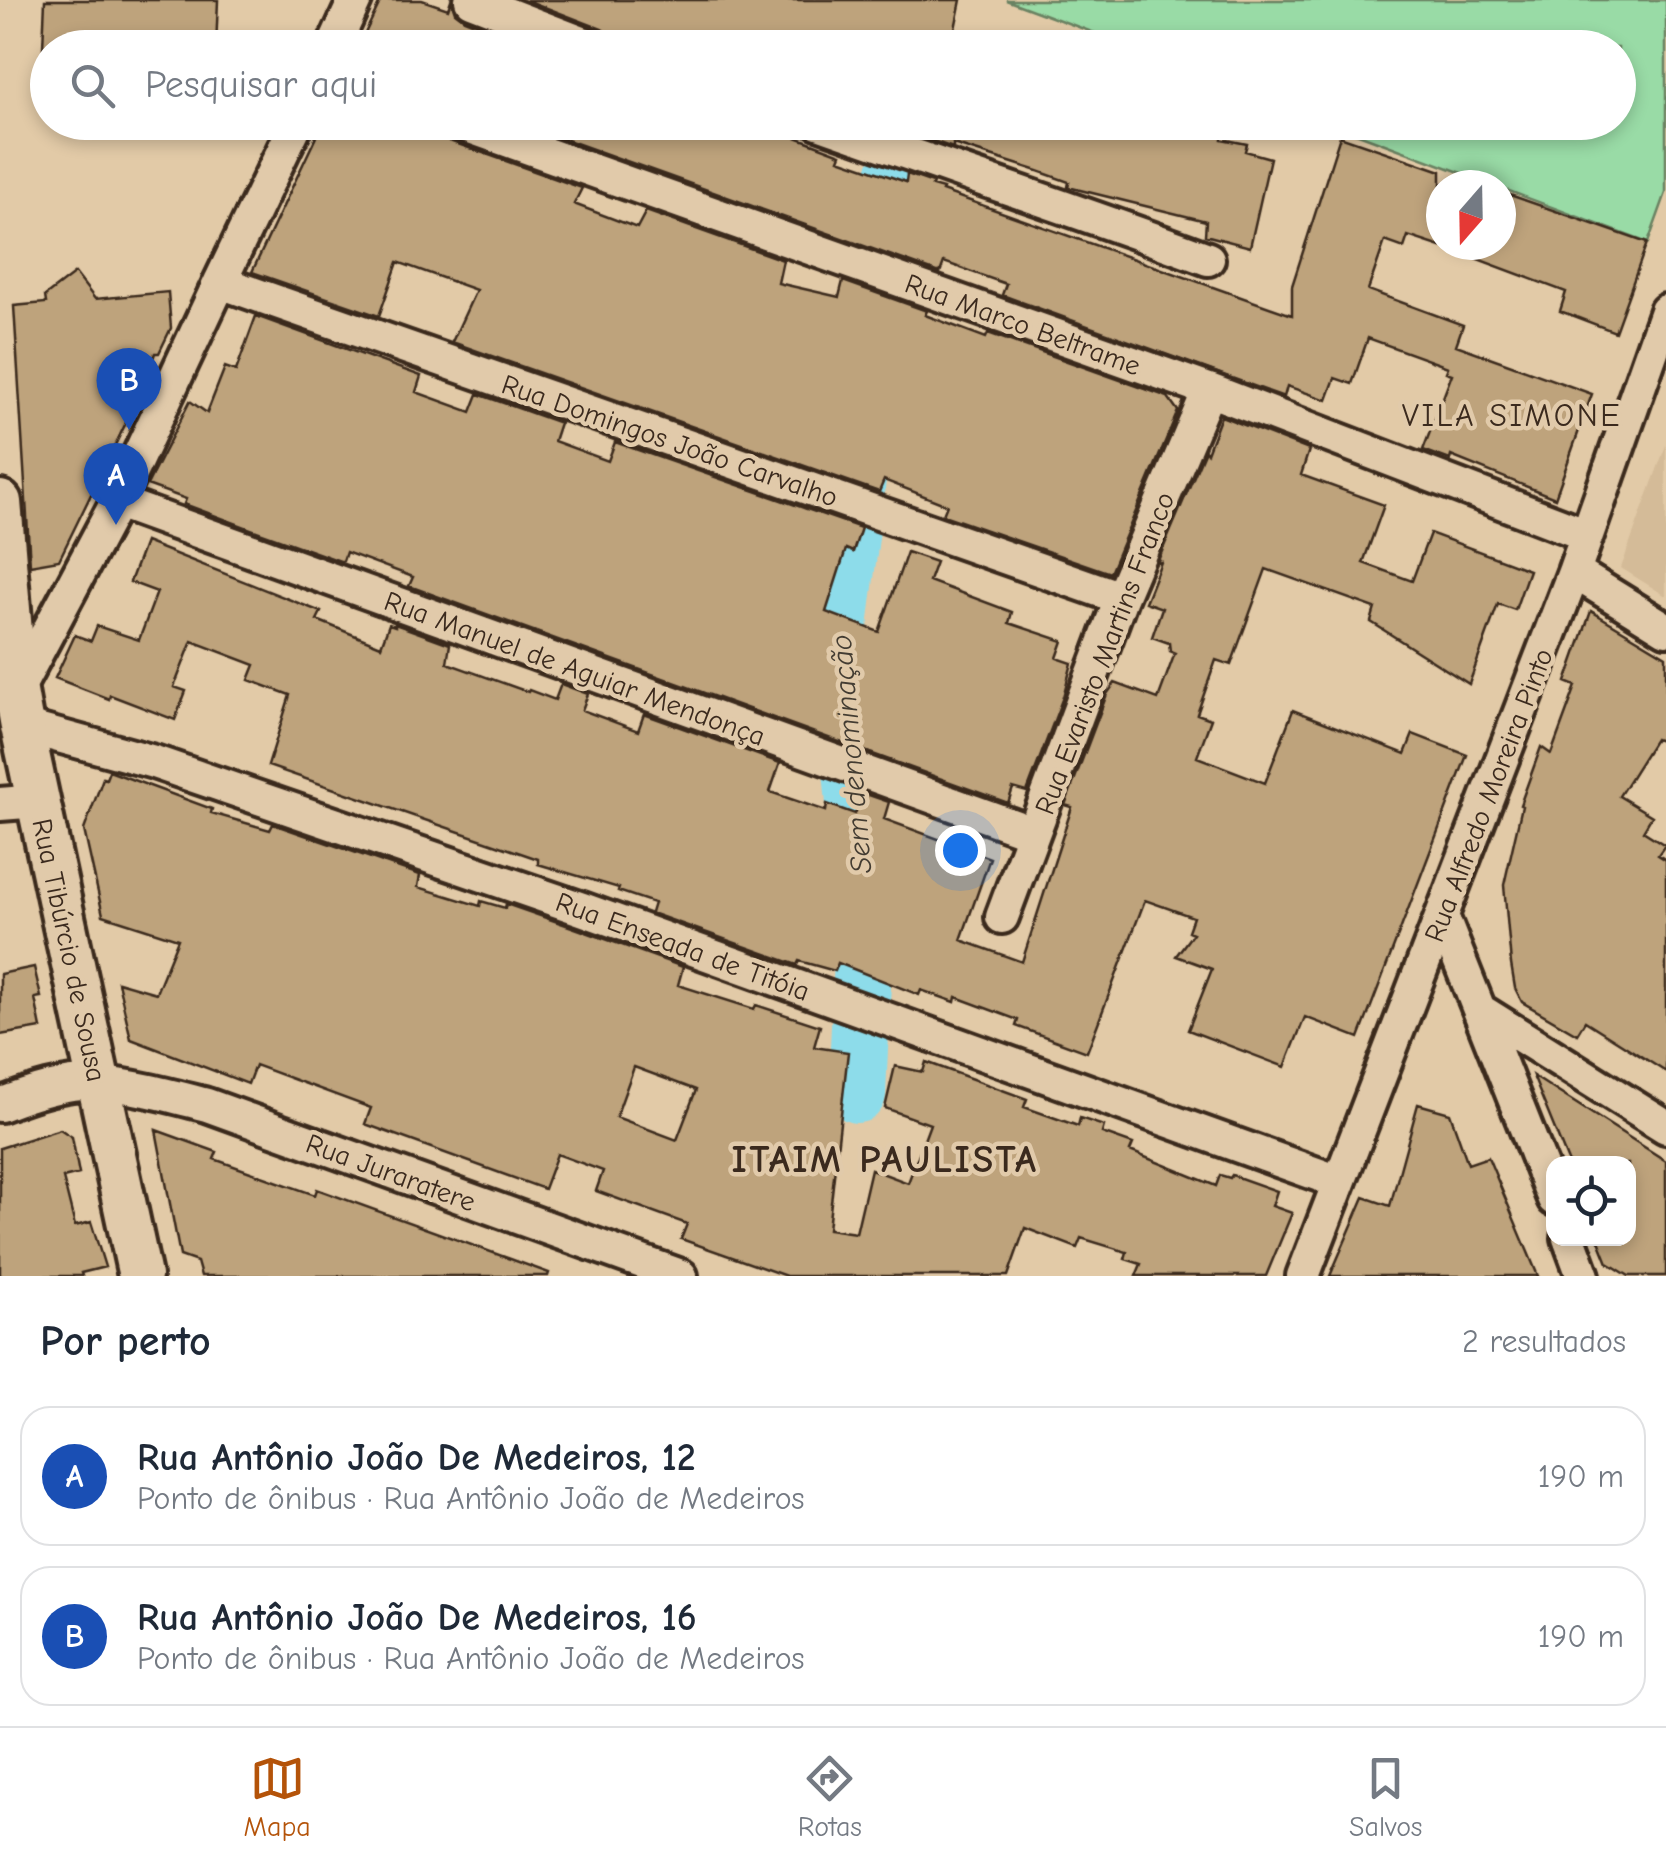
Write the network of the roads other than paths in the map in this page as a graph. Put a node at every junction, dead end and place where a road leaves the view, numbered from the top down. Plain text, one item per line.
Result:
1 (355, 0) edge
2 (471, 0) edge
3 (341, 30) edge
4 (549, 30) edge
5 (289, 140) edge
6 (507, 140) edge
7 (868, 140) edge
8 (1208, 259) dead end
9 (220, 282) junction
10 (1666, 311) edge
11 (1209, 390) junction
12 (0, 502) edge
13 (117, 502) junction
14 (1587, 535) junction
15 (1574, 572) junction
16 (1121, 598) junction
17 (1666, 629) edge
18 (19, 709) junction
19 (19, 803) edge
20 (1033, 834) junction
21 (1442, 916) junction
22 (1002, 917) dead end
23 (1481, 1010) junction
24 (98, 1083) junction
25 (0, 1105) edge
26 (1666, 1127) edge
27 (1546, 1178) edge
28 (1339, 1182) junction
29 (1572, 1246) edge
30 (140, 1276) edge
31 (681, 1276) edge
32 (1302, 1276) edge
33 (1583, 1276) edge

1 - 3 street
2 - 4 street
5 - 9 street
6 - 11 street, Rua Marco Beltrame
7 - 8 street
9 - 13 street
9 - 16 street, Rua Domingos João Carvalho
10 - 14 street, Rua Alfredo Moreira Pinto
11 - 14 street, Rua Marco Beltrame
11 - 16 street, Rua Evaristo Martins Franco
12 - 18 main road, Rua Tibúrcio de Sousa
13 - 18 street
13 - 20 street, Rua Manuel de Aguiar Mendonça
14 - 15 street, Rua Alfredo Moreira Pinto
15 - 17 street
15 - 21 street, Rua Alfredo Moreira Pinto
16 - 20 street, Rua Evaristo Martins Franco
18 - 19 main road, Rua Tibúrcio de Sousa
18 - 28 street, Rua Enseada de Titóia
19 - 24 main road, Rua Tibúrcio de Sousa
20 - 22 street, Rua Evaristo Martins Franco
21 - 23 street
21 - 28 street, Rua Alfredo Moreira Pinto
23 - 26 street
23 - 27 street
24 - 25 street, Rua Juraratere
24 - 30 main road, Rua Tibúrcio de Sousa
24 - 31 street, Rua Juraratere
28 - 32 street, Rua Alfredo Moreira Pinto
29 - 33 street

